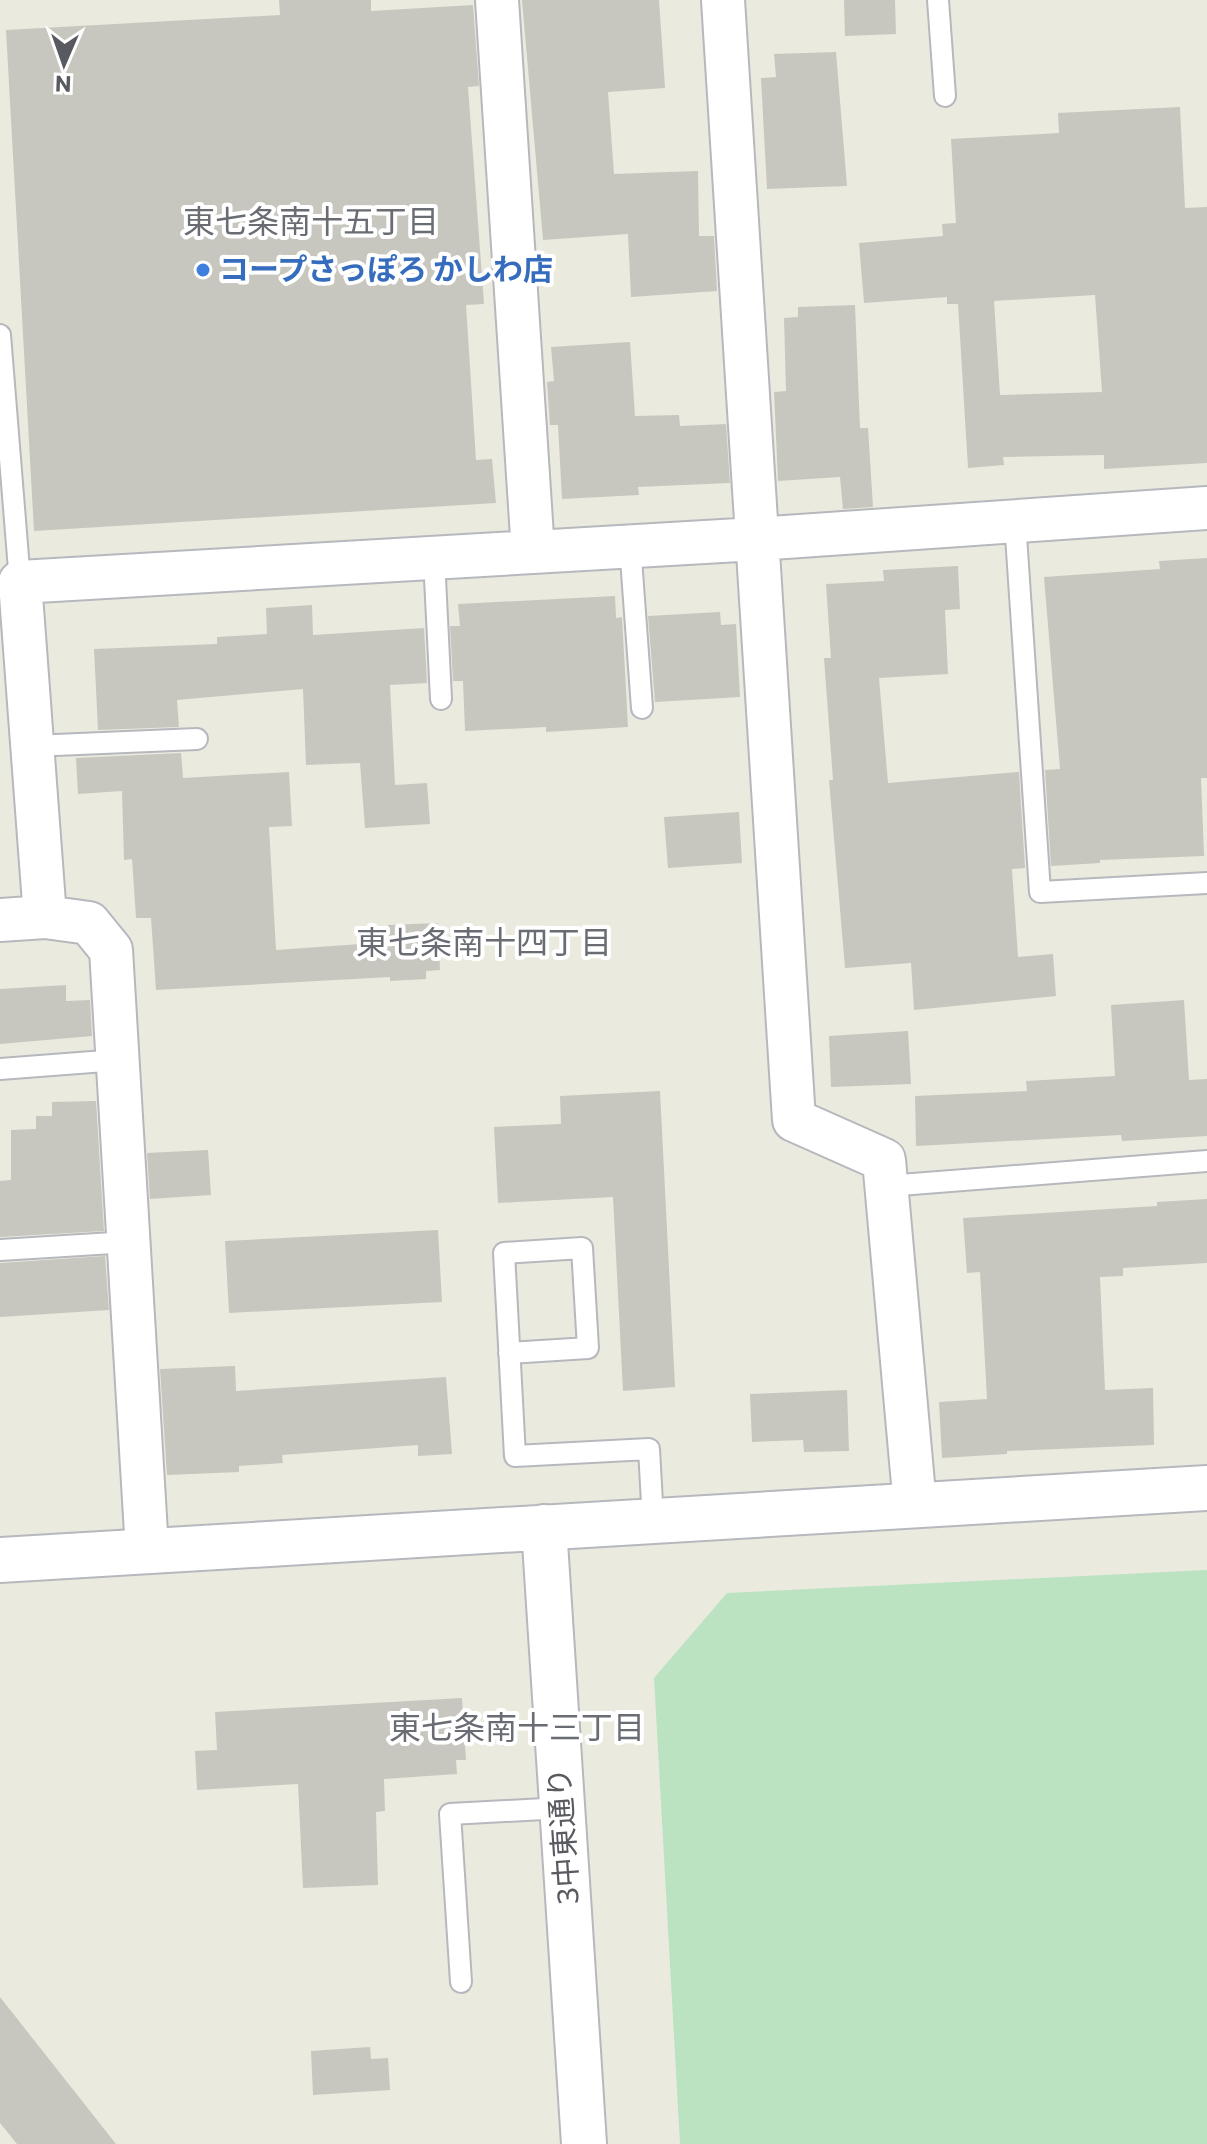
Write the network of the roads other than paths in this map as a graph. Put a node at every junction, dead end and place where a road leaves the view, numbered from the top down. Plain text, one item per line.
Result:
1 (497, 0) edge
2 (723, 0) edge
3 (938, 0) edge
4 (945, 96) dead end
5 (0, 335) edge
6 (1207, 508) edge
7 (1015, 521) junction
8 (756, 539) junction
9 (630, 545) junction
10 (533, 552) junction
11 (434, 558) junction
12 (12, 563) edge
13 (441, 699) dead end
14 (642, 708) dead end
15 (197, 739) dead end
16 (32, 746) junction
17 (1207, 883) edge
18 (45, 917) junction
19 (0, 920) edge
20 (118, 1060) junction
21 (0, 1069) edge
22 (1207, 1161) edge
23 (887, 1186) junction
24 (129, 1242) junction
25 (0, 1250) edge
26 (509, 1353) junction
27 (1207, 1488) edge
28 (915, 1506) junction
29 (653, 1521) junction
30 (544, 1527) junction
31 (147, 1550) junction
32 (0, 1560) edge
33 (562, 1808) junction
34 (461, 1982) dead end
35 (584, 2144) edge

1 - 10 street
2 - 8 street
3 - 4 lane
5 - 12 lane
6 - 7 street
7 - 8 street
7 - 17 lane
8 - 9 street
8 - 23 street
9 - 10 street
9 - 14 lane
10 - 11 street
11 - 12 street
11 - 13 lane
12 - 16 street
15 - 16 lane
16 - 18 street
18 - 19 street
18 - 20 street
20 - 21 lane
20 - 24 street
22 - 23 lane
23 - 28 street
24 - 25 lane
24 - 31 street
26 - 26 lane
26 - 29 lane
27 - 28 street
28 - 29 street
29 - 30 street
30 - 31 street
30 - 33 street, 3中東通り
31 - 32 street
33 - 34 lane
33 - 35 street, 3中東通り

